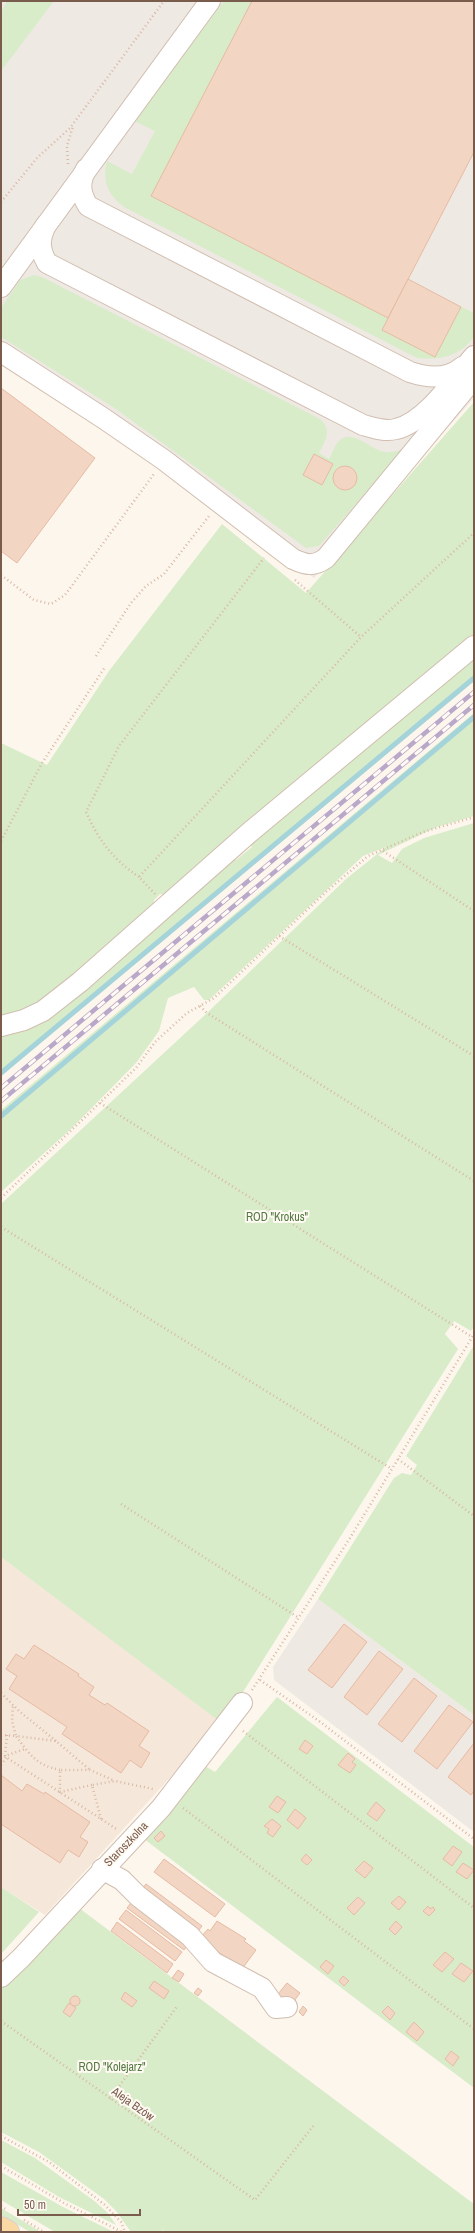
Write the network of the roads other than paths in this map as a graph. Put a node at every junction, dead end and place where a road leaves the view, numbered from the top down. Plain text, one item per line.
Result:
1 (210, 1) edge
2 (86, 169) junction
3 (88, 206) junction
4 (49, 221) junction
5 (48, 263) junction
6 (6, 280) edge
7 (1, 352) edge
8 (473, 364) edge
9 (474, 646) edge
10 (1, 1026) edge
11 (242, 1703) road end
12 (102, 1869) junction
13 (1, 1977) edge
14 (287, 2007) dead end
15 (1, 2228) edge
16 (8, 2232) edge

1 - 2 street
2 - 3 street
2 - 4 street
3 - 4 street
3 - 8 street
4 - 5 street
4 - 6 street
5 - 6 street
5 - 8 street
7 - 8 street
9 - 10 street
11 - 12 street, Staroszkolna
12 - 13 street, Staroszkolna
12 - 14 street
15 - 16 main road

